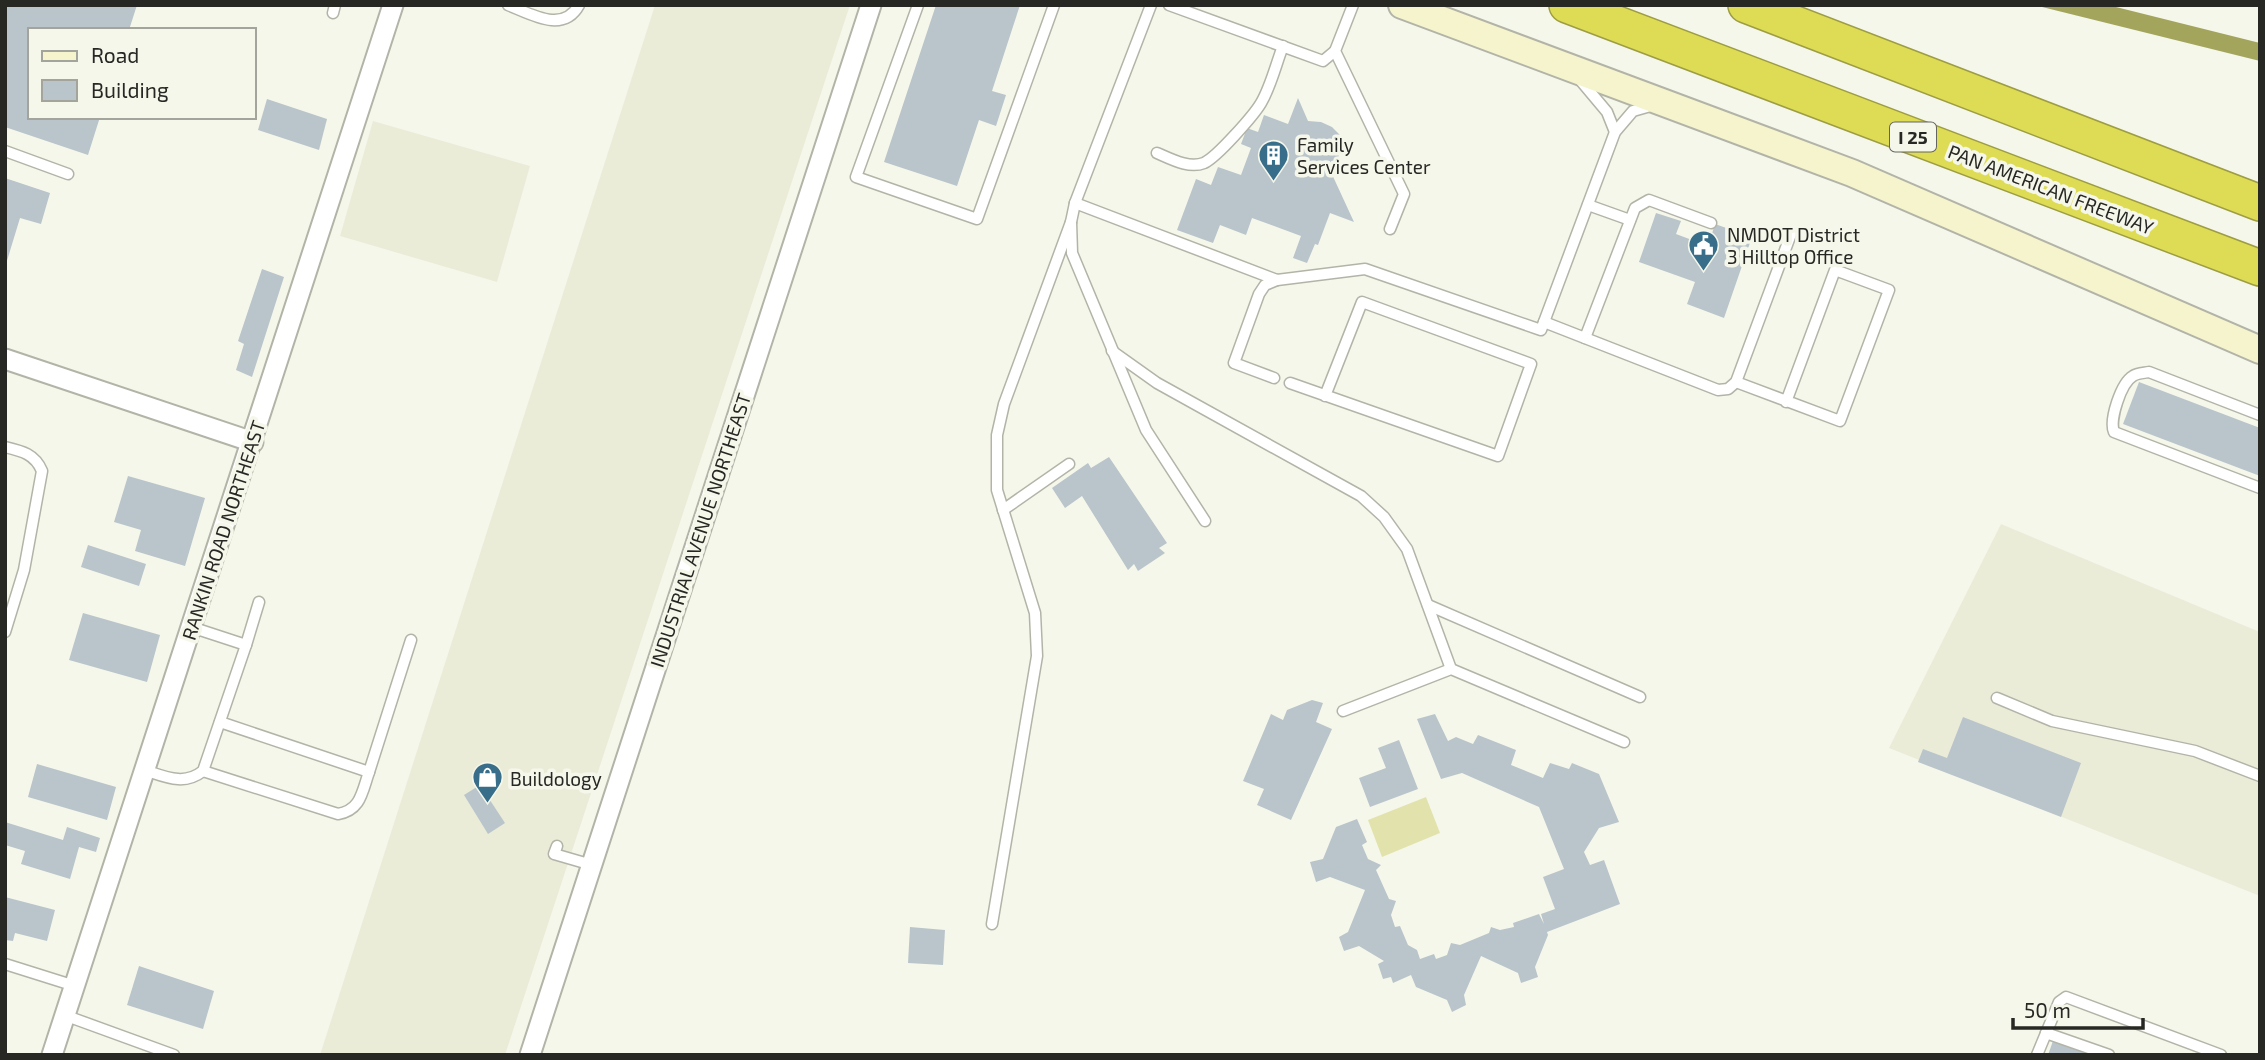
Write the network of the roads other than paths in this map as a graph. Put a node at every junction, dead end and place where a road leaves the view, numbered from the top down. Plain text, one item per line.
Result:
1 (393, 5) edge
2 (508, 5) edge
3 (579, 5) edge
4 (871, 5) edge
5 (918, 5) edge
6 (1054, 5) edge
7 (1151, 5) edge
8 (1169, 5) edge
9 (1353, 5) edge
10 (1402, 5) edge
11 (1567, 5) edge
12 (1746, 5) edge
13 (1283, 46) junction
14 (1335, 51) junction
15 (1569, 67) junction
16 (1664, 103) junction
17 (1615, 132) junction
18 (5, 151) edge
19 (1157, 153) dead end
20 (68, 174) dead end
21 (1075, 203) junction
22 (2260, 203) edge
23 (1588, 205) junction
24 (1630, 220) junction
25 (1071, 222) junction
26 (1711, 223) dead end
27 (1390, 229) dead end
28 (1791, 234) dead end
29 (2260, 268) edge
30 (1277, 281) junction
31 (1544, 322) junction
32 (1585, 338) junction
33 (2260, 350) edge
34 (1112, 351) junction
35 (5, 359) edge
36 (1274, 378) dead end
37 (1736, 382) junction
38 (1290, 383) dead end
39 (1325, 396) junction
40 (1786, 402) junction
41 (2260, 415) edge
42 (253, 442) junction
43 (5, 447) edge
44 (1069, 464) dead end
45 (2260, 488) edge
46 (1003, 510) junction
47 (1205, 522) dead end
48 (260, 601) dead end
49 (1428, 605) junction
50 (191, 627) junction
51 (5, 632) edge
52 (411, 640) dead end
53 (246, 645) junction
54 (1451, 669) junction
55 (1640, 697) dead end
56 (1997, 698) dead end
57 (1343, 711) dead end
58 (220, 722) junction
59 (1624, 742) dead end
60 (145, 770) junction
61 (203, 771) junction
62 (369, 772) junction
63 (2260, 776) edge
64 (557, 846) dead end
65 (592, 865) junction
66 (992, 924) dead end
67 (5, 964) edge
68 (75, 986) junction
69 (64, 1016) junction
70 (2046, 1033) junction
71 (52, 1055) edge
72 (174, 1055) edge
73 (530, 1055) edge
74 (2037, 1055) edge
75 (2109, 1055) edge
76 (2221, 1055) edge

1 - 42 street, RANKIN ROAD NORTHEAST
2 - 3 lane
4 - 65 street, INDUSTRIAL AVENUE NORTHEAST
5 - 6 lane
7 - 21 lane
8 - 13 lane
9 - 14 lane
10 - 15 main road
11 - 29 highway, PAN AMERICAN FREEWAY / I 25
12 - 22 highway
13 - 14 lane
13 - 19 lane
14 - 27 lane
15 - 16 main road
15 - 17 lane
16 - 17 lane
16 - 33 main road
17 - 23 lane
18 - 20 lane
21 - 25 lane
21 - 30 lane
23 - 24 lane
23 - 31 lane
24 - 26 lane
24 - 32 lane
25 - 34 lane
25 - 46 lane
28 - 37 lane
30 - 31 lane
30 - 36 lane
31 - 32 lane
32 - 37 lane
34 - 47 lane
34 - 49 lane
35 - 42 street
37 - 40 lane
38 - 39 lane
39 - 39 lane
40 - 40 lane
41 - 45 lane
42 - 50 street, RANKIN ROAD NORTHEAST
43 - 51 lane
44 - 46 lane
46 - 66 lane
48 - 53 lane
49 - 54 lane
49 - 55 lane
50 - 53 lane
50 - 60 street, RANKIN ROAD NORTHEAST
52 - 62 lane
53 - 58 lane
54 - 57 lane
54 - 59 lane
56 - 63 lane
58 - 61 lane
58 - 62 lane
60 - 61 lane
60 - 68 street, RANKIN ROAD NORTHEAST
61 - 62 lane
64 - 65 lane
65 - 73 street, INDUSTRIAL AVENUE NORTHEAST
67 - 68 lane
68 - 69 street, RANKIN ROAD NORTHEAST
69 - 71 street, RANKIN ROAD NORTHEAST
69 - 72 lane
70 - 74 lane
70 - 75 lane
70 - 76 lane

